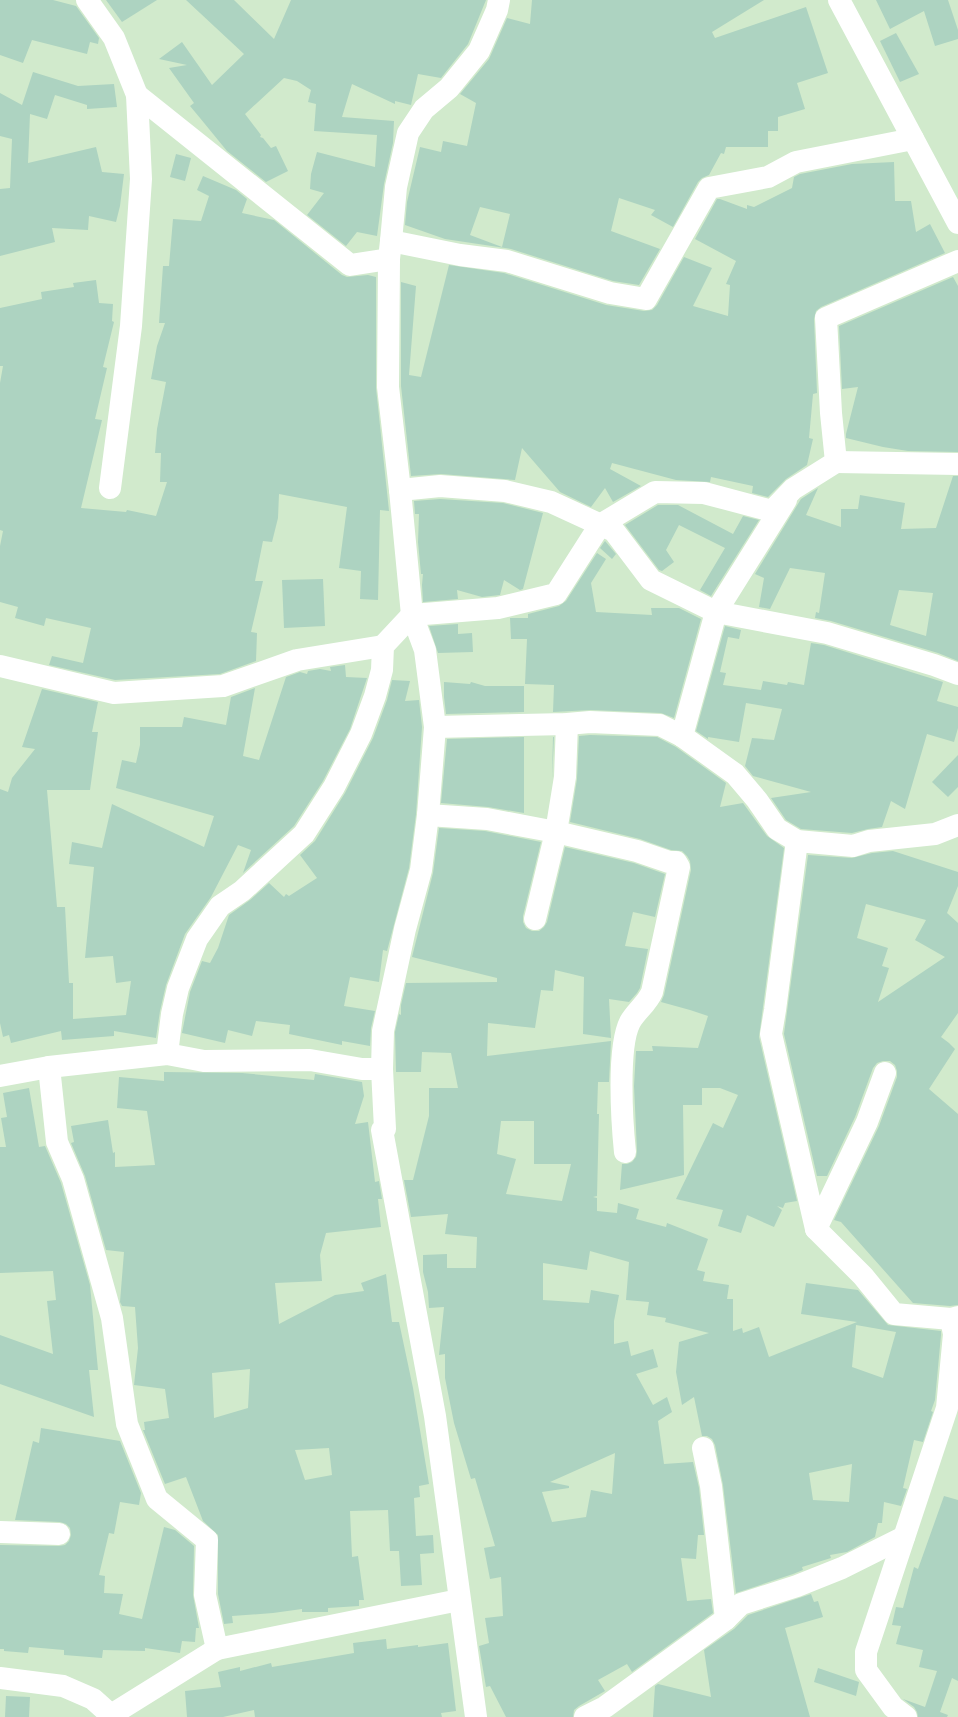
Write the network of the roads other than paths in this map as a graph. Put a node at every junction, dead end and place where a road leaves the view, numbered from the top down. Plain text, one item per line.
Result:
1 (87, 0) edge
2 (499, 0) edge
3 (839, 0) edge
4 (137, 95) junction
5 (913, 139) junction
6 (958, 223) edge
7 (390, 250) junction
8 (958, 261) edge
9 (836, 462) junction
10 (958, 464) edge
11 (110, 488) dead end
12 (793, 489) junction
13 (400, 490) junction
14 (600, 525) junction
15 (716, 612) junction
16 (412, 616) junction
17 (383, 646) junction
18 (0, 666) edge
19 (958, 674) edge
20 (567, 724) junction
21 (436, 727) junction
22 (682, 736) junction
23 (428, 815) junction
24 (958, 824) edge
25 (556, 832) junction
26 (797, 840) junction
27 (536, 919) dead end
28 (167, 1054) junction
29 (49, 1067) junction
30 (382, 1069) junction
31 (885, 1073) dead end
32 (0, 1076) edge
33 (625, 1152) dead end
34 (816, 1229) junction
35 (955, 1318) edge
36 (703, 1448) dead end
37 (0, 1532) edge
38 (59, 1534) dead end
39 (904, 1537) junction
40 (459, 1600) junction
41 (726, 1619) junction
42 (217, 1649) junction
43 (0, 1678) edge
44 (112, 1716) edge
45 (476, 1717) edge
46 (585, 1717) edge
47 (906, 1717) edge

1 - 4 street
2 - 7 street
3 - 5 street
4 - 7 street
4 - 11 street
5 - 6 street
5 - 7 street
7 - 13 street
8 - 9 street
9 - 10 street
9 - 12 street
12 - 14 street
12 - 15 street
13 - 14 street
13 - 16 street
14 - 15 street
14 - 16 street
15 - 19 street
15 - 22 street
16 - 17 street
16 - 21 street
17 - 18 street
17 - 28 street
20 - 21 street
20 - 22 street
20 - 25 street
21 - 23 street
22 - 26 street
23 - 25 street
23 - 30 street
24 - 26 street
25 - 27 street
25 - 33 street
26 - 34 street
28 - 29 street
28 - 30 street
29 - 32 street
29 - 42 street
30 - 40 street
31 - 34 street
34 - 35 street
35 - 39 street
36 - 41 street
37 - 38 street
39 - 41 street
39 - 47 street
40 - 42 street
40 - 45 street
41 - 46 street
42 - 44 street
43 - 44 street

